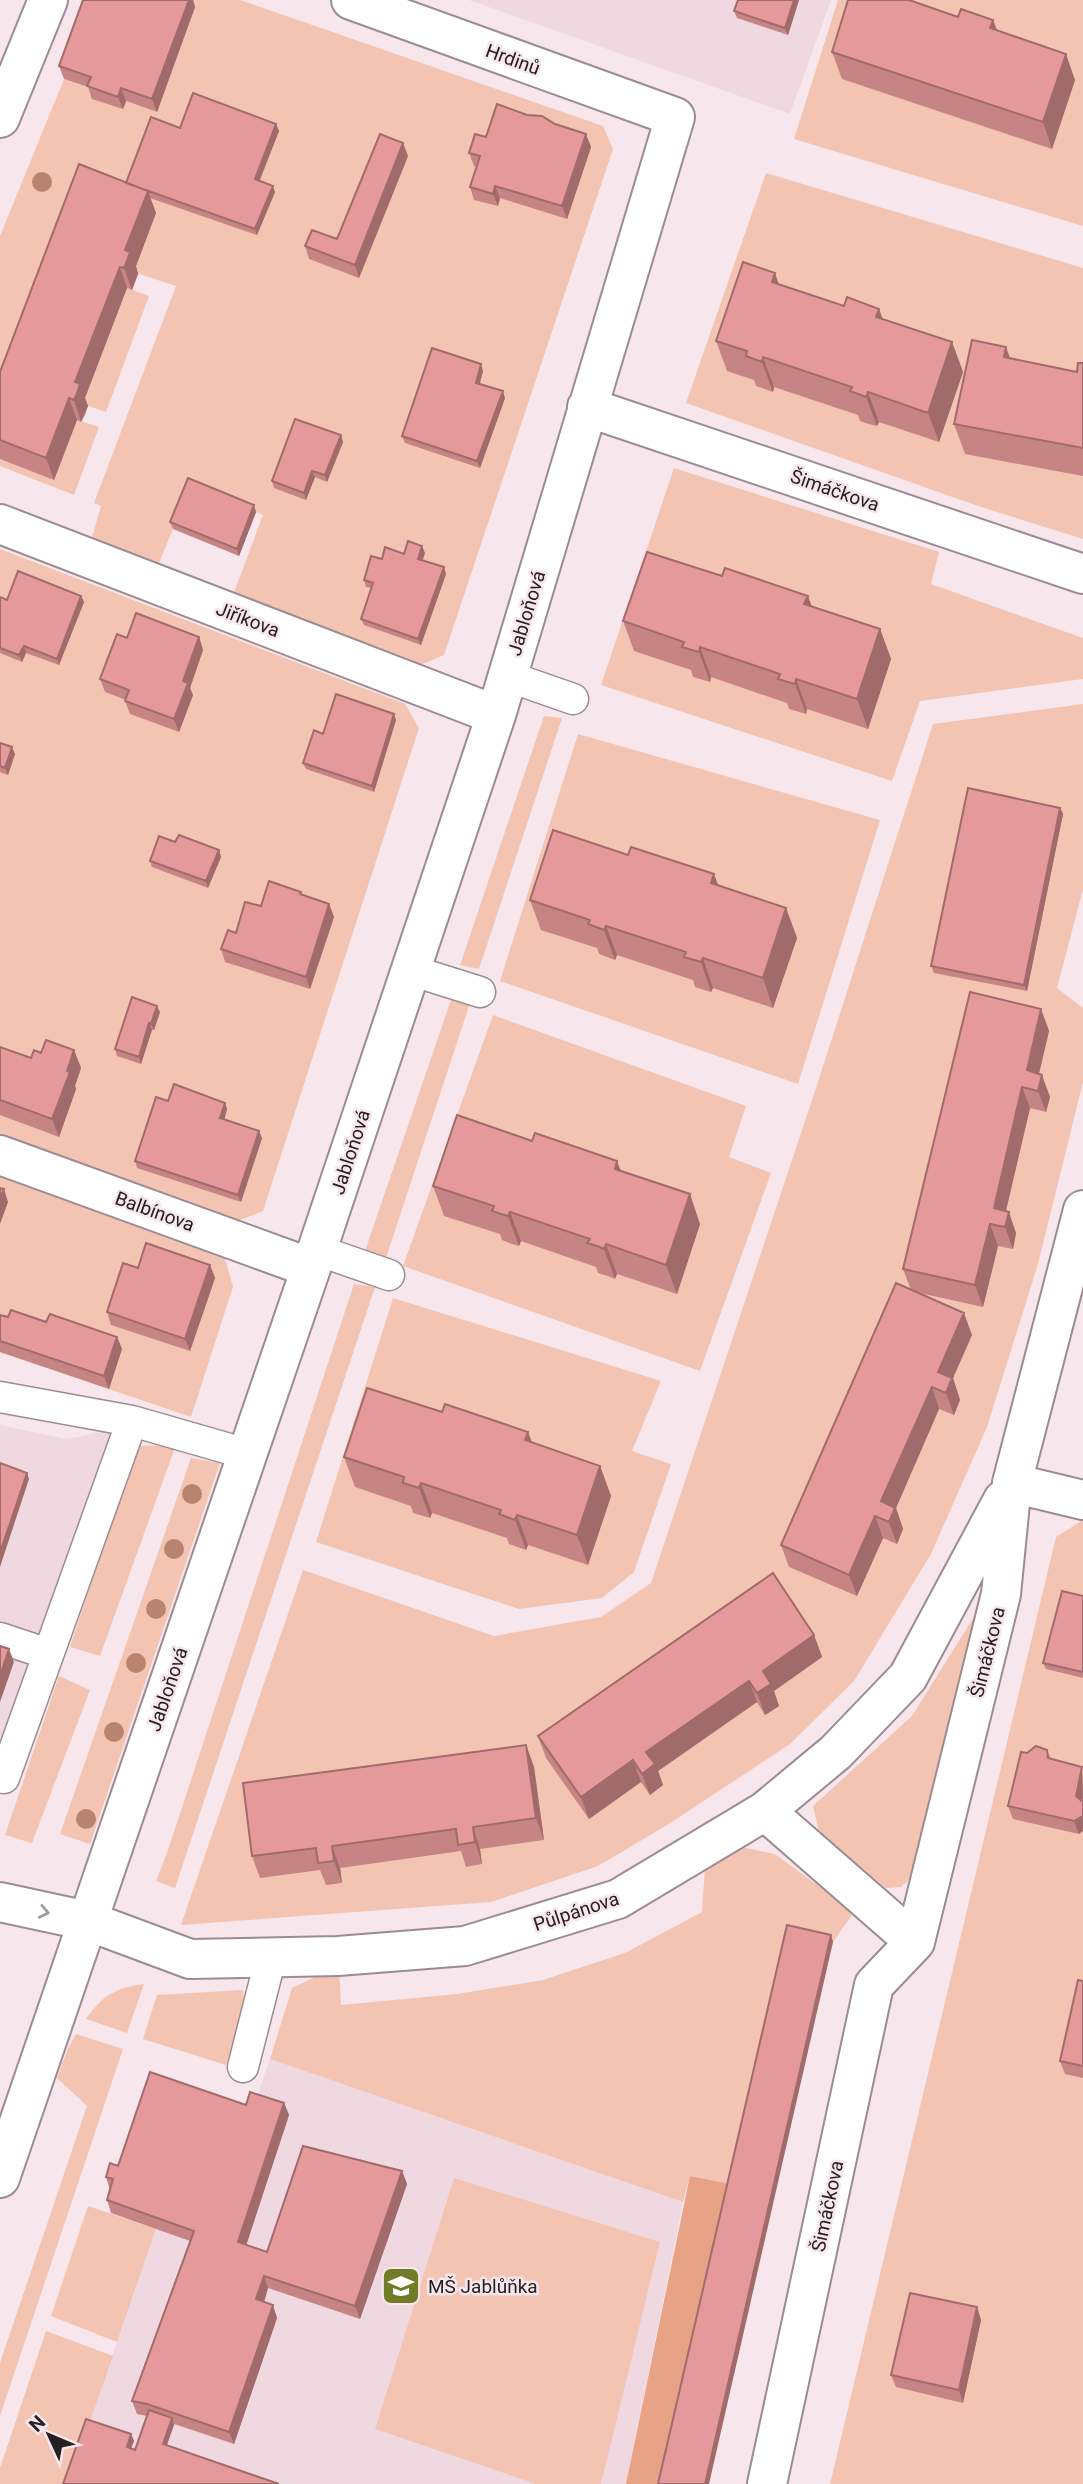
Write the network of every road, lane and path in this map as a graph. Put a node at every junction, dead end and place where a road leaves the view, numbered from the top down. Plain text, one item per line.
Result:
1 (48, 0) edge
2 (351, 0) edge
3 (675, 117) joint
4 (0, 118) edge
5 (587, 407) junction
6 (0, 524) edge
7 (1083, 574) edge
8 (507, 676) junction
9 (573, 699) dead end
10 (496, 715) junction
11 (410, 970) junction
12 (480, 992) dead end
13 (0, 1155) edge
14 (1083, 1210) edge
15 (314, 1259) junction
16 (389, 1275) dead end
17 (0, 1397) edge
18 (132, 1421) junction
19 (247, 1454) junction
20 (1012, 1483) junction
21 (1083, 1500) edge
22 (0, 1637) edge
23 (48, 1654) junction
24 (4, 1778) dead end
25 (765, 1811) junction
26 (0, 1902) edge
27 (88, 1921) junction
28 (915, 1942) junction
29 (271, 1957) junction
30 (243, 2067) dead end
31 (0, 2178) edge
32 (766, 2484) edge

1 - 4 street
2 - 3 street, Hrdinů
3 - 5 street, Jabloňová
5 - 7 street, Šimáčkova
5 - 8 street, Jabloňová
6 - 10 street, Jiříkova
8 - 9 lane
8 - 10 street, Jabloňová
10 - 11 street, Jabloňová
11 - 12 lane
11 - 15 street, Jabloňová
13 - 15 street, Balbínova
14 - 20 street, Šimáčkova
15 - 16 lane
15 - 19 street, Jabloňová
17 - 18 lane
18 - 19 lane
18 - 23 lane
19 - 27 street, Jabloňová
20 - 21 street
20 - 25 street, Půlpánova
20 - 28 street, Šimáčkova
22 - 23 lane
23 - 24 lane
25 - 28 street
25 - 29 street, Půlpánova
26 -> 27 street, Půlpánova
27 - 29 street, Půlpánova
27 - 31 street, Jabloňová
28 - 32 street, Šimáčkova
29 - 30 lane

